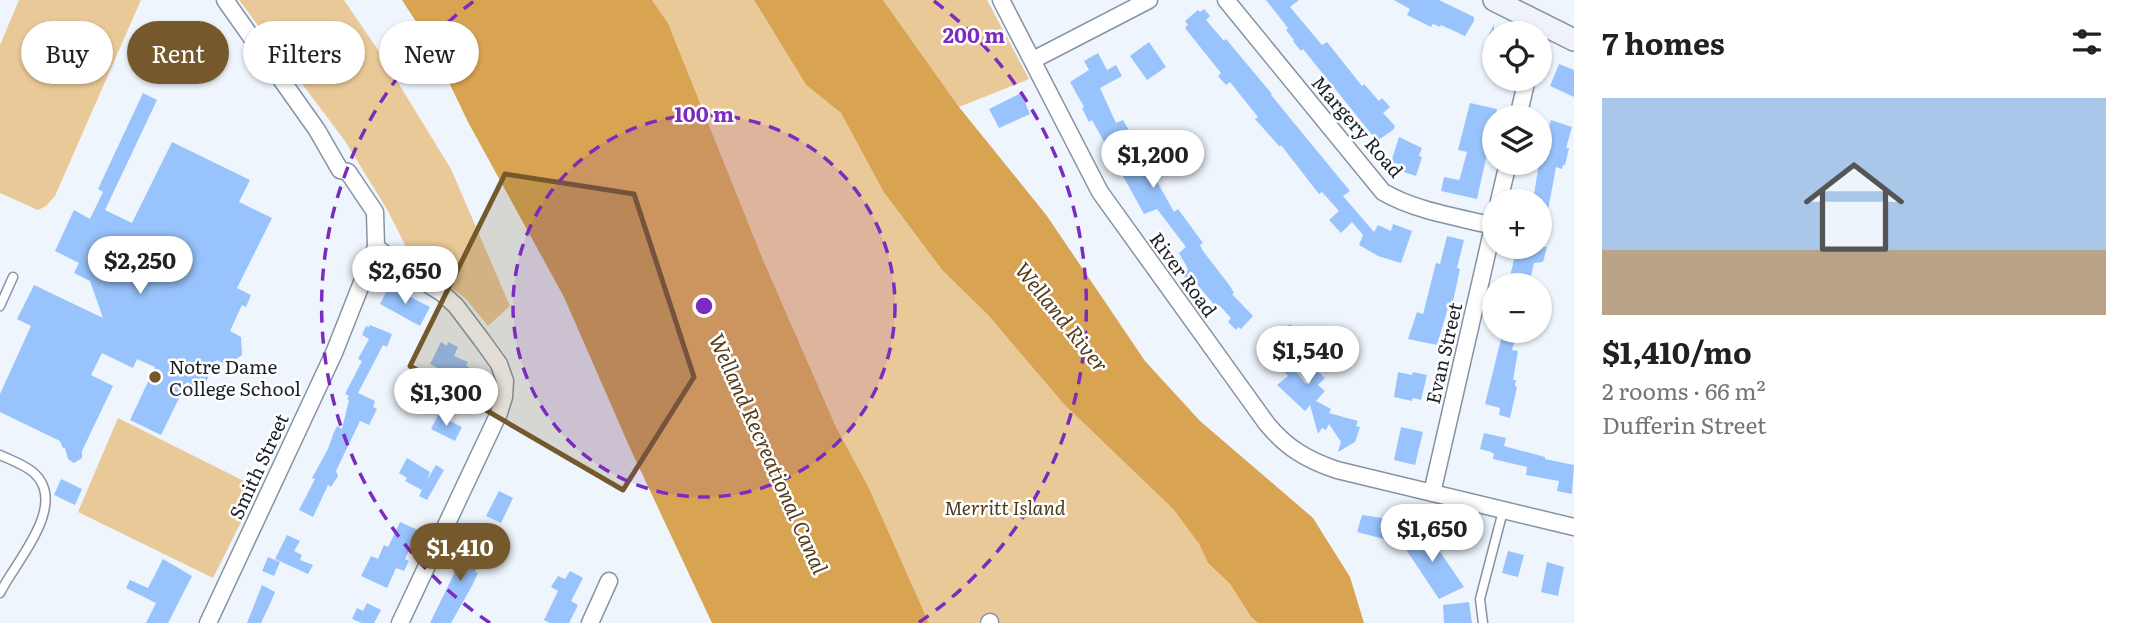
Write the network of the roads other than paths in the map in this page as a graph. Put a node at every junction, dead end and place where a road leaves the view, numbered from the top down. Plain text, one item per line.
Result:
1 (225, 0) edge
2 (1001, 0) edge
3 (1149, 0) edge
4 (1226, 0) edge
5 (1494, 0) edge
6 (1527, 21) edge
7 (1552, 33) edge
8 (1574, 40) edge
9 (1033, 60) junction
10 (1482, 222) edge
11 (376, 247) junction
12 (1486, 259) edge
13 (13, 277) dead end
14 (0, 306) edge
15 (0, 455) edge
16 (1432, 493) junction
17 (1503, 511) junction
18 (1574, 527) edge
19 (609, 582) dead end
20 (0, 593) edge
21 (208, 623) edge
22 (400, 623) edge
23 (590, 623) edge
24 (1483, 623) edge

1 - 11 street
2 - 9 street, River Road
3 - 9 street
4 - 10 street, Margery Road
5 - 6 street
7 - 8 street
9 - 16 street, River Road
11 - 21 street, Smith Street
11 - 22 street
12 - 16 street, Evan Street
13 - 14 lane
15 - 20 lane
16 - 17 street, River Road
17 - 18 street, River Road
17 - 24 lane
19 - 23 street

